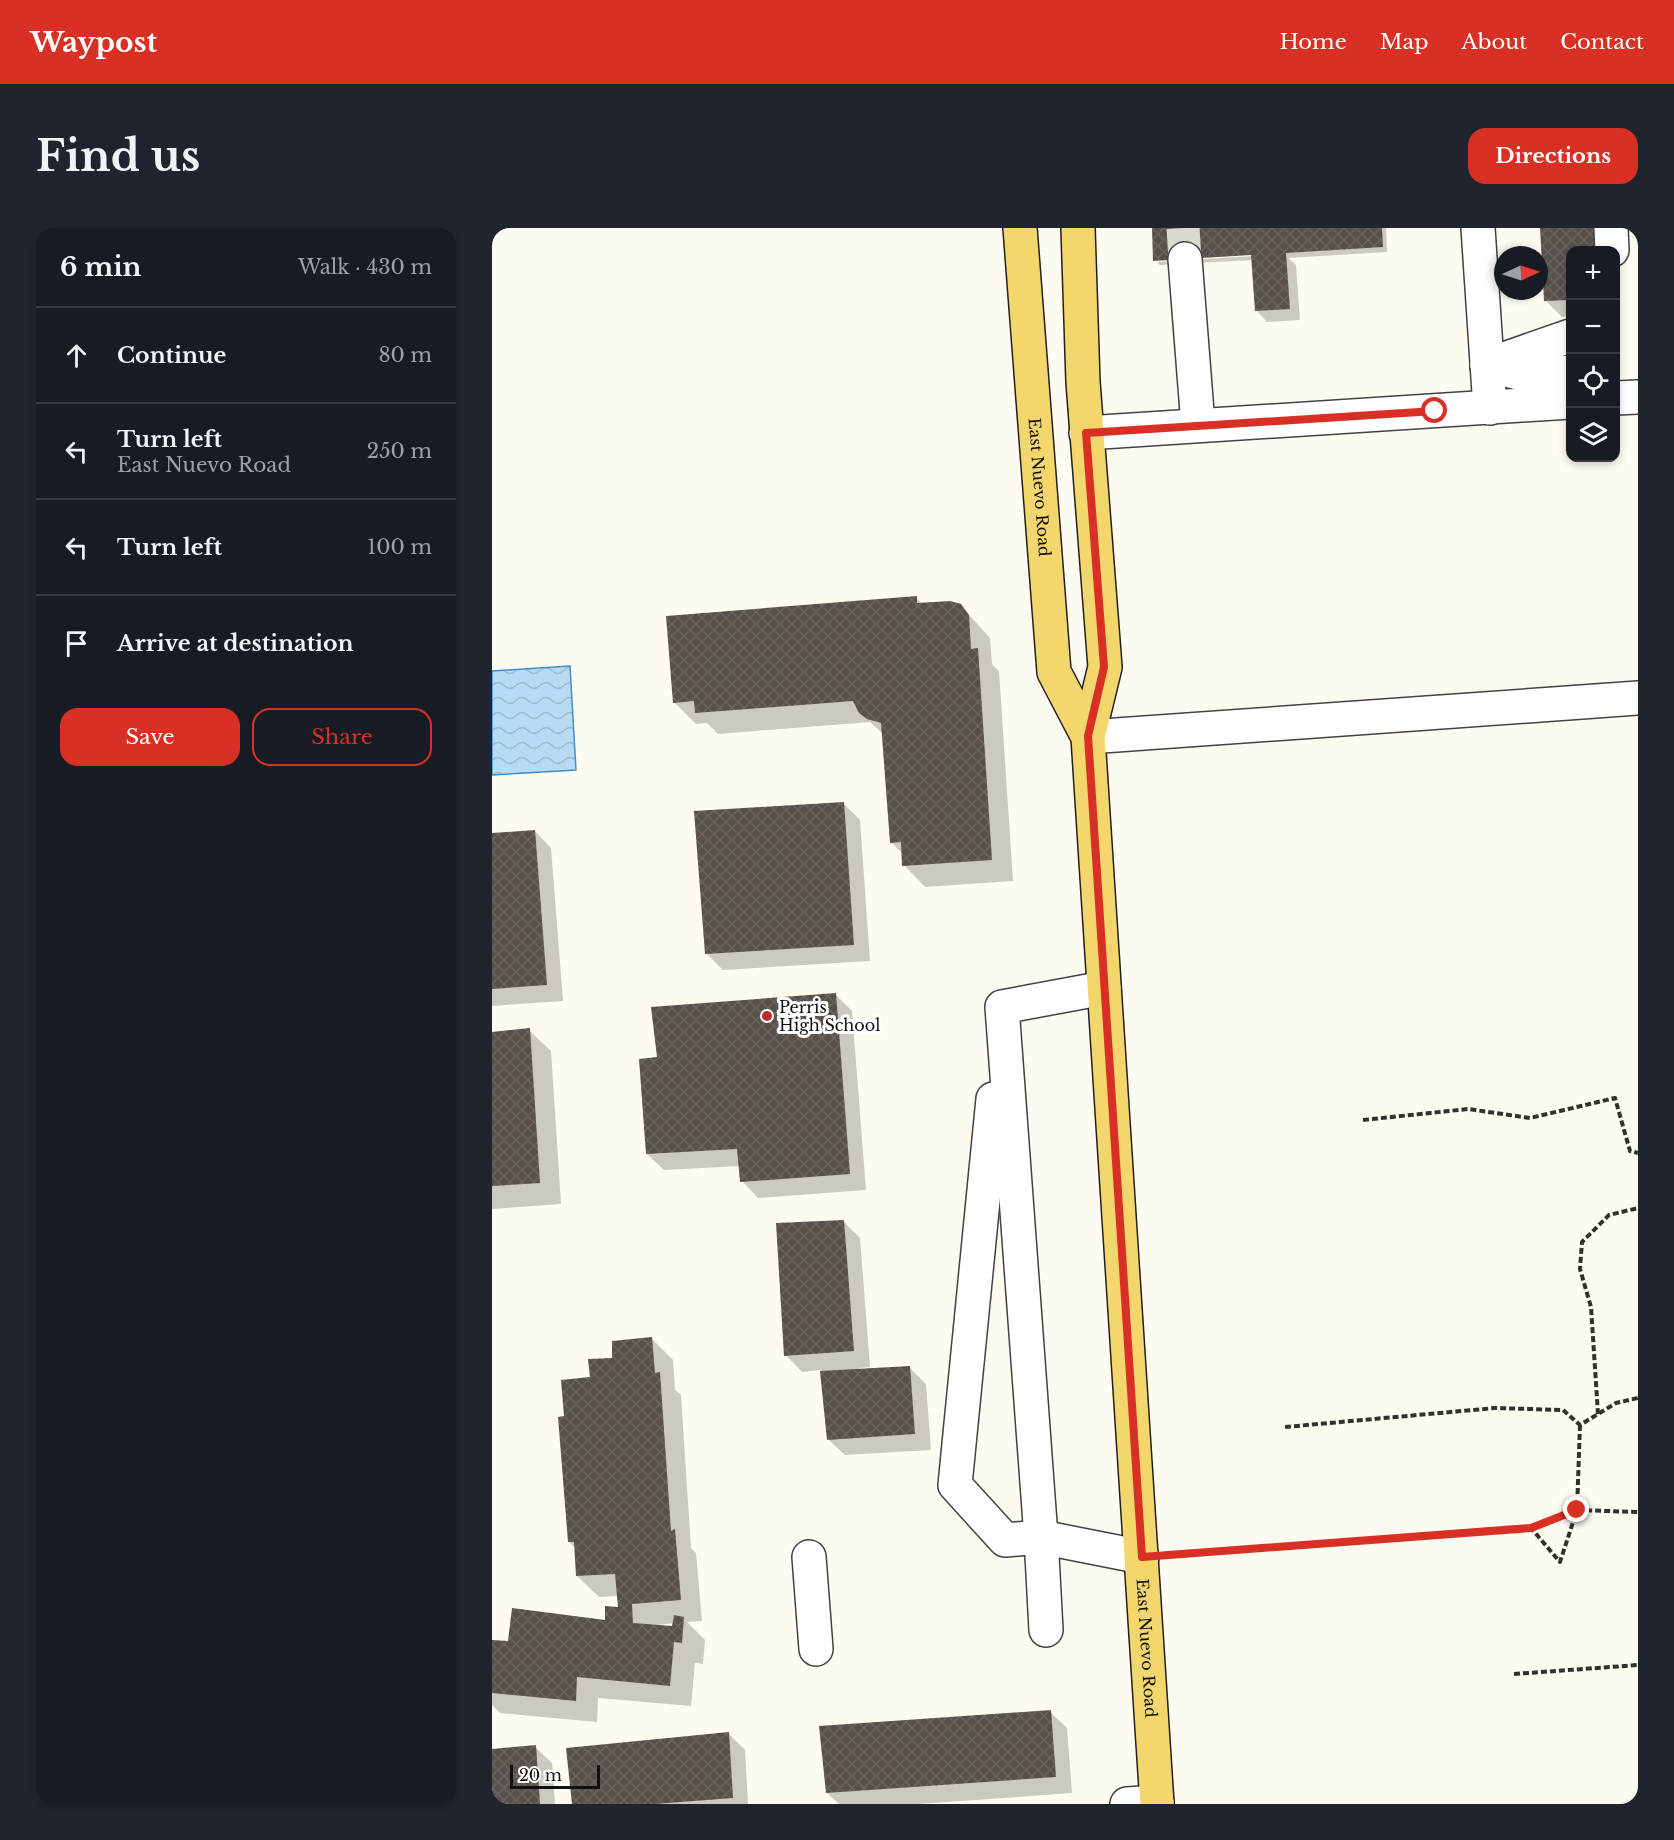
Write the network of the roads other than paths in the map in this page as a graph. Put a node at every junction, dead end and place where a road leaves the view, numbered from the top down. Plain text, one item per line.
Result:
1 (1020, 228) edge
2 (1078, 228) edge
3 (1478, 228) edge
4 (1611, 228) edge
5 (1612, 246) edge
6 (1185, 259) tunnel mouth
7 (1566, 337) edge
8 (1487, 365) junction
9 (1566, 372) edge
10 (1638, 397) edge
11 (1620, 398) edge
12 (1566, 402) edge
13 (1490, 408) junction
14 (1198, 425) junction
15 (1086, 433) junction
16 (1638, 698) edge
17 (1088, 736) junction
18 (1104, 988) junction
19 (1002, 1007) junction
20 (1041, 1538) junction
21 (809, 1557) dead end
22 (1142, 1557) junction
23 (1046, 1630) dead end
24 (816, 1649) dead end
25 (1147, 1803) edge

1 - 17 main road, East Nuevo Road
2 - 15 main road, East Nuevo Road
3 - 8 lane
4 - 5 lane
6 - 14 lane
7 - 8 lane
8 - 9 lane
8 - 13 lane
10 - 11 lane
12 - 13 lane
13 - 14 lane
14 - 15 lane
15 - 17 main road, East Nuevo Road
16 - 17 lane
17 - 18 main road, East Nuevo Road
18 - 19 lane
18 - 22 main road, East Nuevo Road
19 - 20 lane
19 - 20 lane
20 - 22 lane
20 - 23 lane
21 - 24 lane
22 - 25 main road, East Nuevo Road

